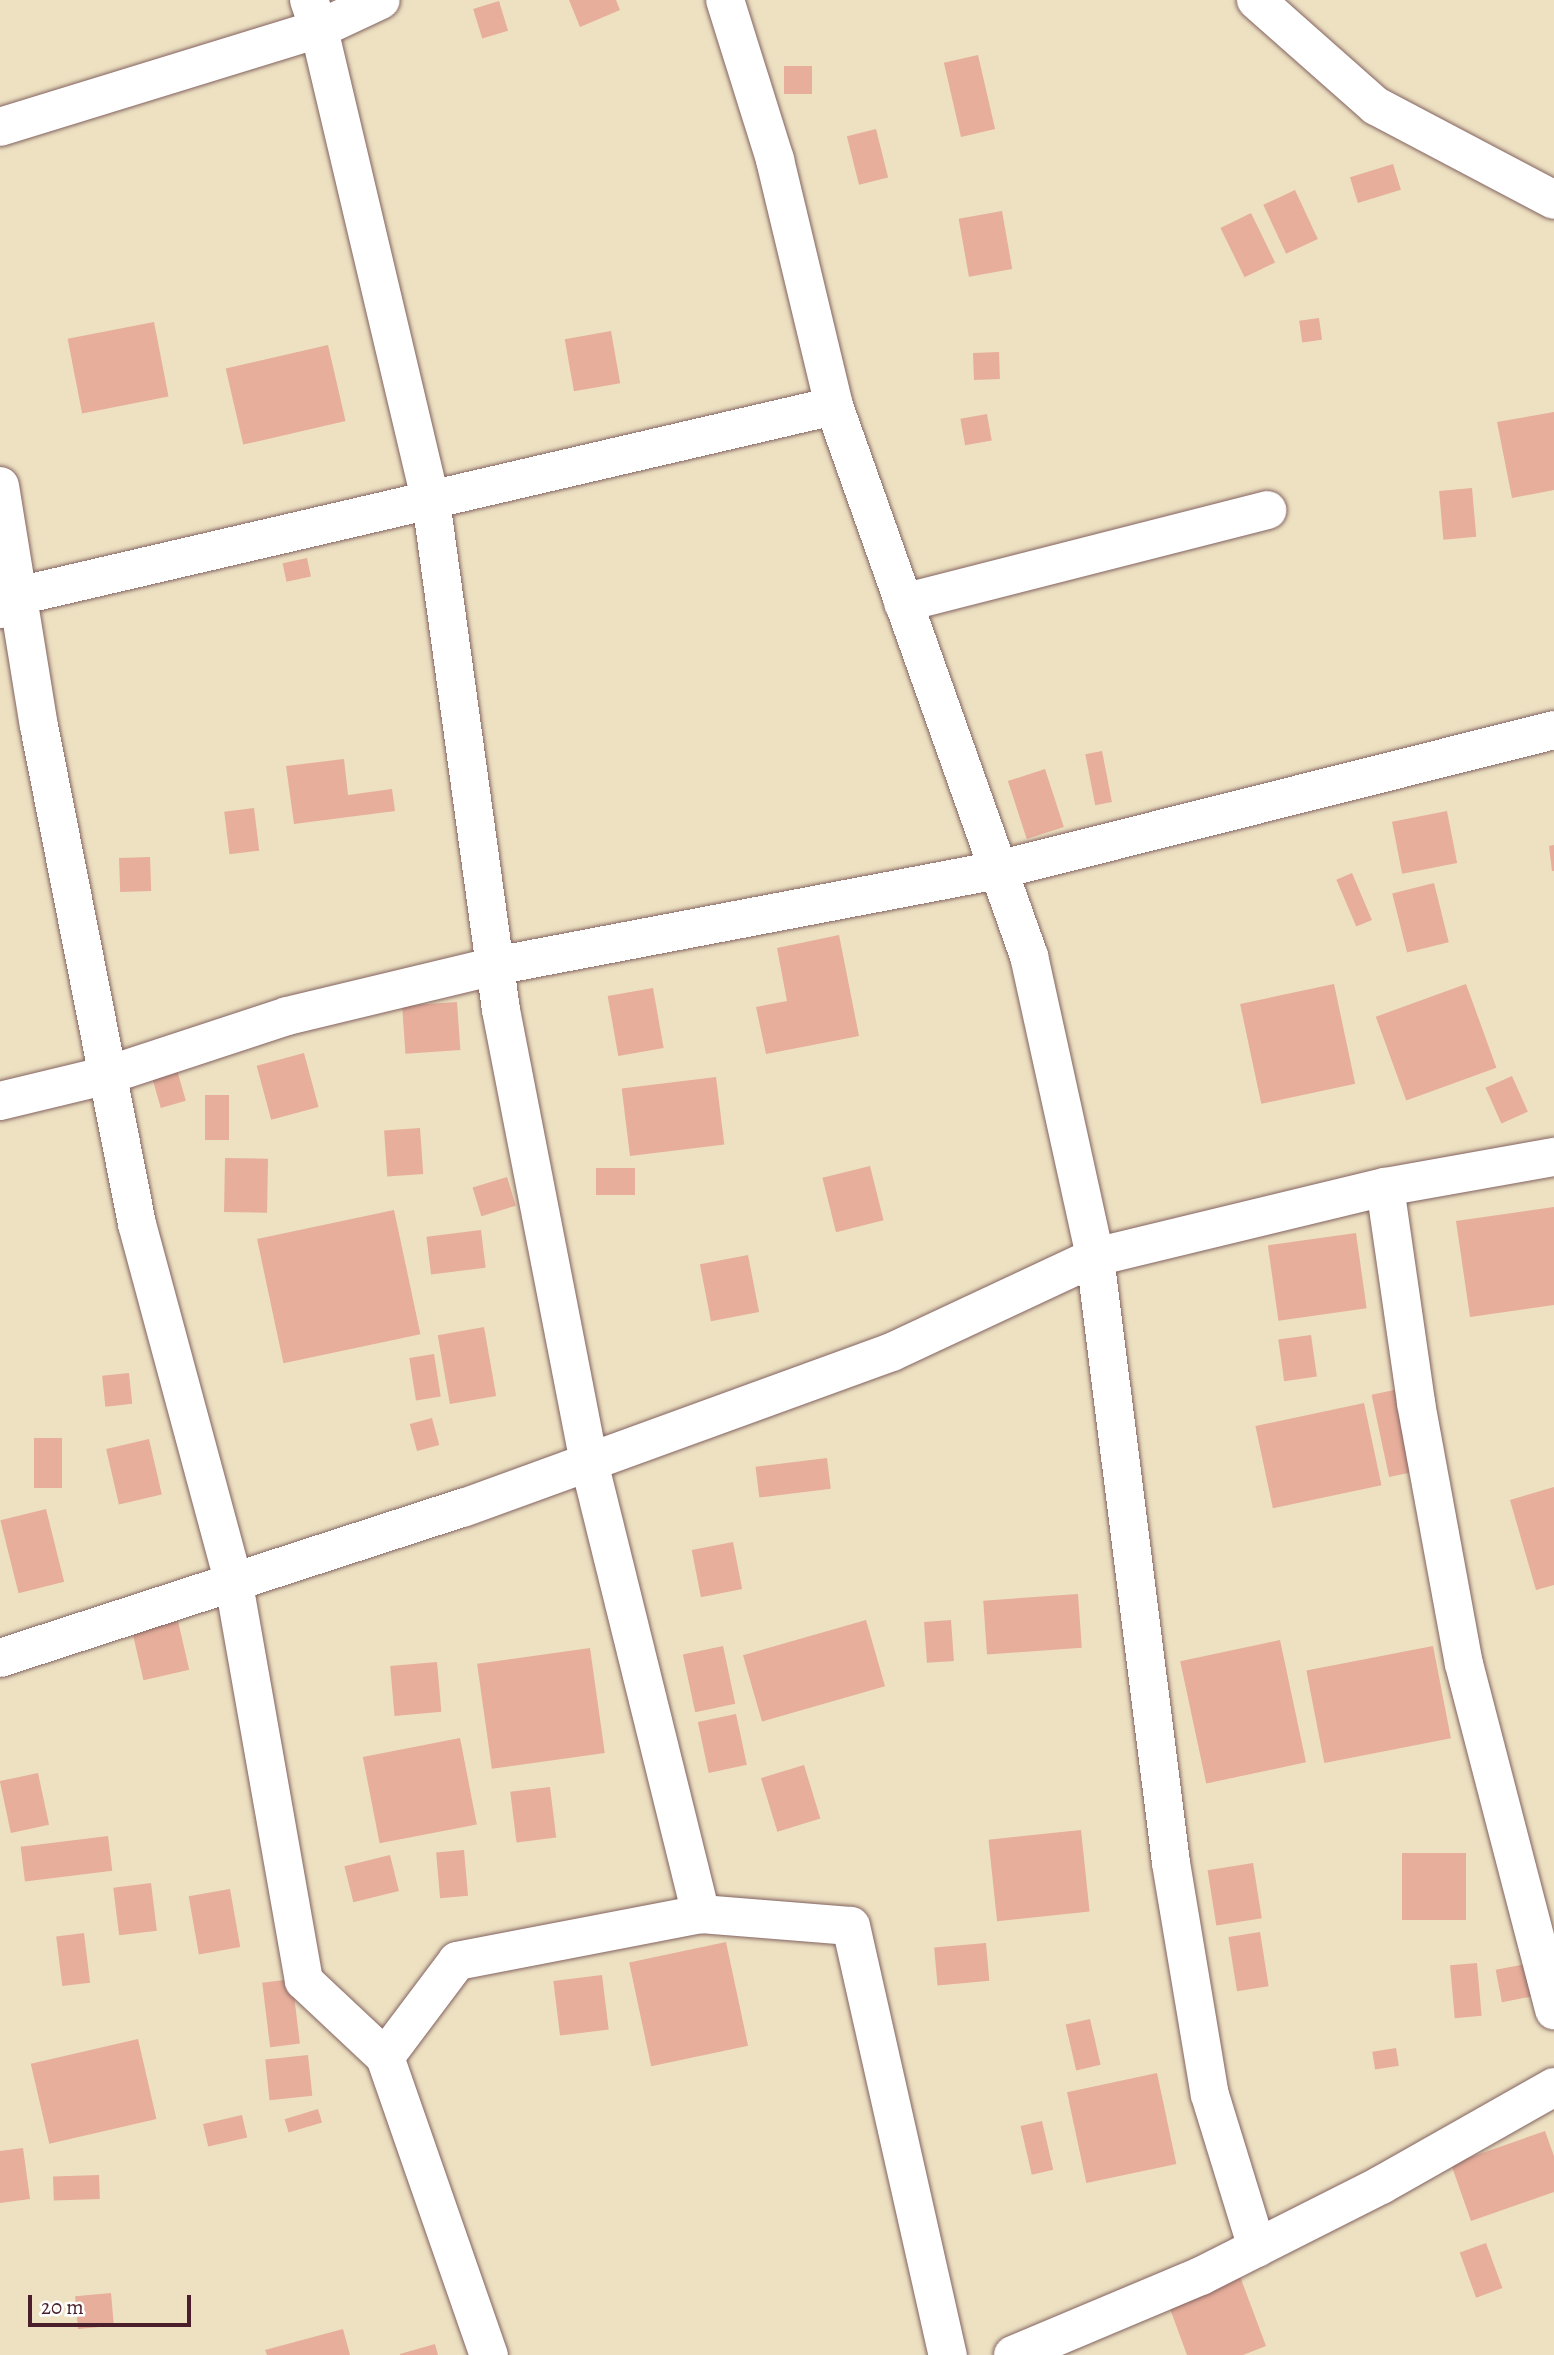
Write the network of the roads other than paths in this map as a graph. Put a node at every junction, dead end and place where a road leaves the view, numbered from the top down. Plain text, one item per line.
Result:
1 (381, 0) edge
2 (725, 0) edge
3 (1256, 0) edge
4 (314, 15) edge
5 (0, 127) edge
6 (1554, 200) edge
7 (834, 406) junction
8 (0, 486) edge
9 (432, 501) junction
10 (1267, 510) dead end
11 (9, 603) edge
12 (903, 603) junction
13 (1554, 730) edge
14 (998, 870) junction
15 (495, 965) junction
16 (108, 1075) junction
17 (0, 1101) edge
18 (1554, 1157) edge
19 (1385, 1187) junction
20 (1095, 1257) junction
21 (589, 1462) junction
22 (234, 1584) junction
23 (0, 1658) edge
24 (701, 1914) junction
25 (1554, 2010) edge
26 (385, 2057) junction
27 (1554, 2087) edge
28 (1257, 2248) junction
29 (1021, 2353) edge
30 (489, 2355) edge
31 (948, 2355) edge

1 - 4 street
2 - 7 street
3 - 6 street
4 - 5 street
4 - 9 street
7 - 9 street
7 - 12 street
8 - 11 street
9 - 11 street
9 - 15 street
10 - 12 street
11 - 16 street
12 - 14 street
13 - 14 street
14 - 15 street
14 - 20 street
15 - 16 street
15 - 21 street
16 - 17 street
16 - 22 street
18 - 19 street
19 - 20 street
19 - 25 street
20 - 21 street
20 - 28 street
21 - 22 street
21 - 24 street
22 - 23 street
22 - 26 street
24 - 26 street
24 - 31 street
26 - 30 street
27 - 28 street
28 - 29 street

